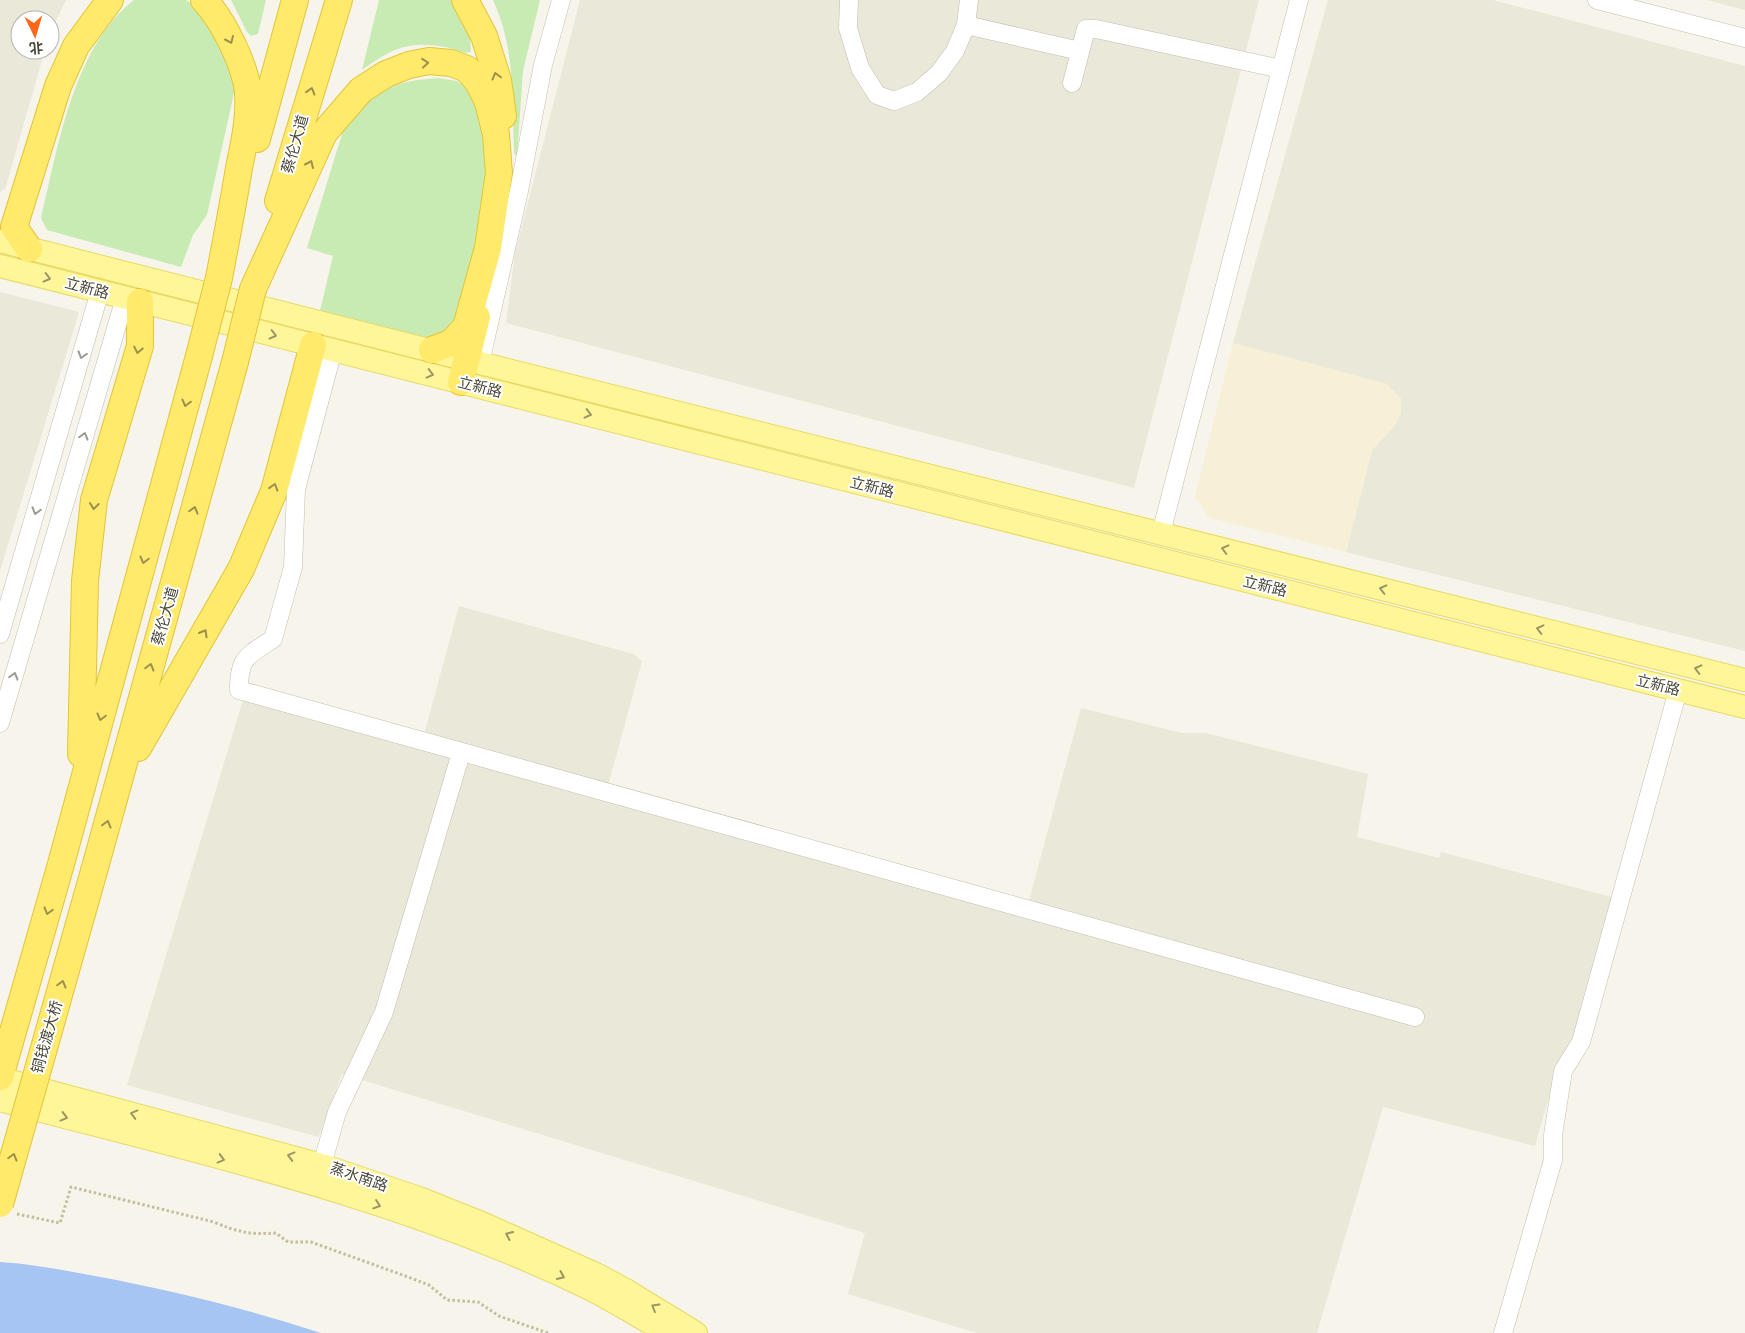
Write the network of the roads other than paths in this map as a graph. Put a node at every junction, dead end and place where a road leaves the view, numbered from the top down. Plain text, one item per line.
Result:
1 (94, 0) edge
2 (110, 0) edge
3 (204, 0) edge
4 (295, 0) edge
5 (339, 0) edge
6 (466, 0) edge
7 (561, 0) edge
8 (849, 0) edge
9 (969, 0) edge
10 (1299, 0) edge
11 (1597, 0) edge
12 (966, 24) junction
13 (1745, 38) edge
14 (1080, 52) junction
15 (1281, 68) junction
16 (1072, 84) dead end
17 (0, 226) edge
18 (0, 240) edge
19 (29, 248) junction
20 (0, 266) edge
21 (219, 278) junction
22 (253, 288) junction
23 (100, 292) junction
24 (133, 300) junction
25 (323, 347) junction
26 (432, 350) junction
27 (469, 368) junction
28 (1161, 533) junction
29 (17, 576) junction
30 (0, 594) edge
31 (0, 634) edge
32 (1745, 680) edge
33 (1678, 690) junction
34 (1745, 707) edge
35 (0, 723) edge
36 (461, 753) junction
37 (119, 781) junction
38 (80, 796) junction
39 (94, 870) joint
40 (1415, 1017) dead end
41 (0, 1078) edge
42 (0, 1100) edge
43 (322, 1165) junction
44 (4, 1208) edge
45 (667, 1333) edge
46 (696, 1333) edge
47 (1503, 1333) edge

1 - 17 highway
2 - 19 highway
3 -> 21 highway
4 - 21 highway
22 -> 5 highway, 蔡伦大道
27 -> 6 highway
7 - 27 street
8 - 12 street
9 - 12 street
10 - 15 street
11 - 13 street
12 - 14 street
14 - 15 street
14 - 16 street
15 - 28 street
18 - 19 main road, 立新路
19 - 26 main road, 立新路
20 -> 23 main road, 立新路
21 -> 38 highway, bridge
22 -> 26 highway
37 -> 22 highway, 蔡伦大道, bridge
23 - 24 main road, 立新路
23 -> 29 street
24 -> 25 main road, 立新路
35 -> 24 street
24 -> 38 highway
25 -> 27 main road, 立新路
25 - 36 street
37 -> 25 highway
26 - 27 main road, 立新路
27 - 28 main road, 立新路
27 -> 33 main road, 立新路
32 -> 28 main road, 立新路
29 - 30 street
29 - 31 street
33 - 34 main road, 立新路
33 - 47 street
36 - 40 street
36 - 43 street
39 -> 37 highway, 蔡伦大道
38 -> 41 highway
44 -> 39 highway, 铜钱渡大桥, bridge
43 -> 41 main road, 蒸水南路
42 -> 45 main road, 蒸水南路
46 -> 43 main road, 蒸水南路

